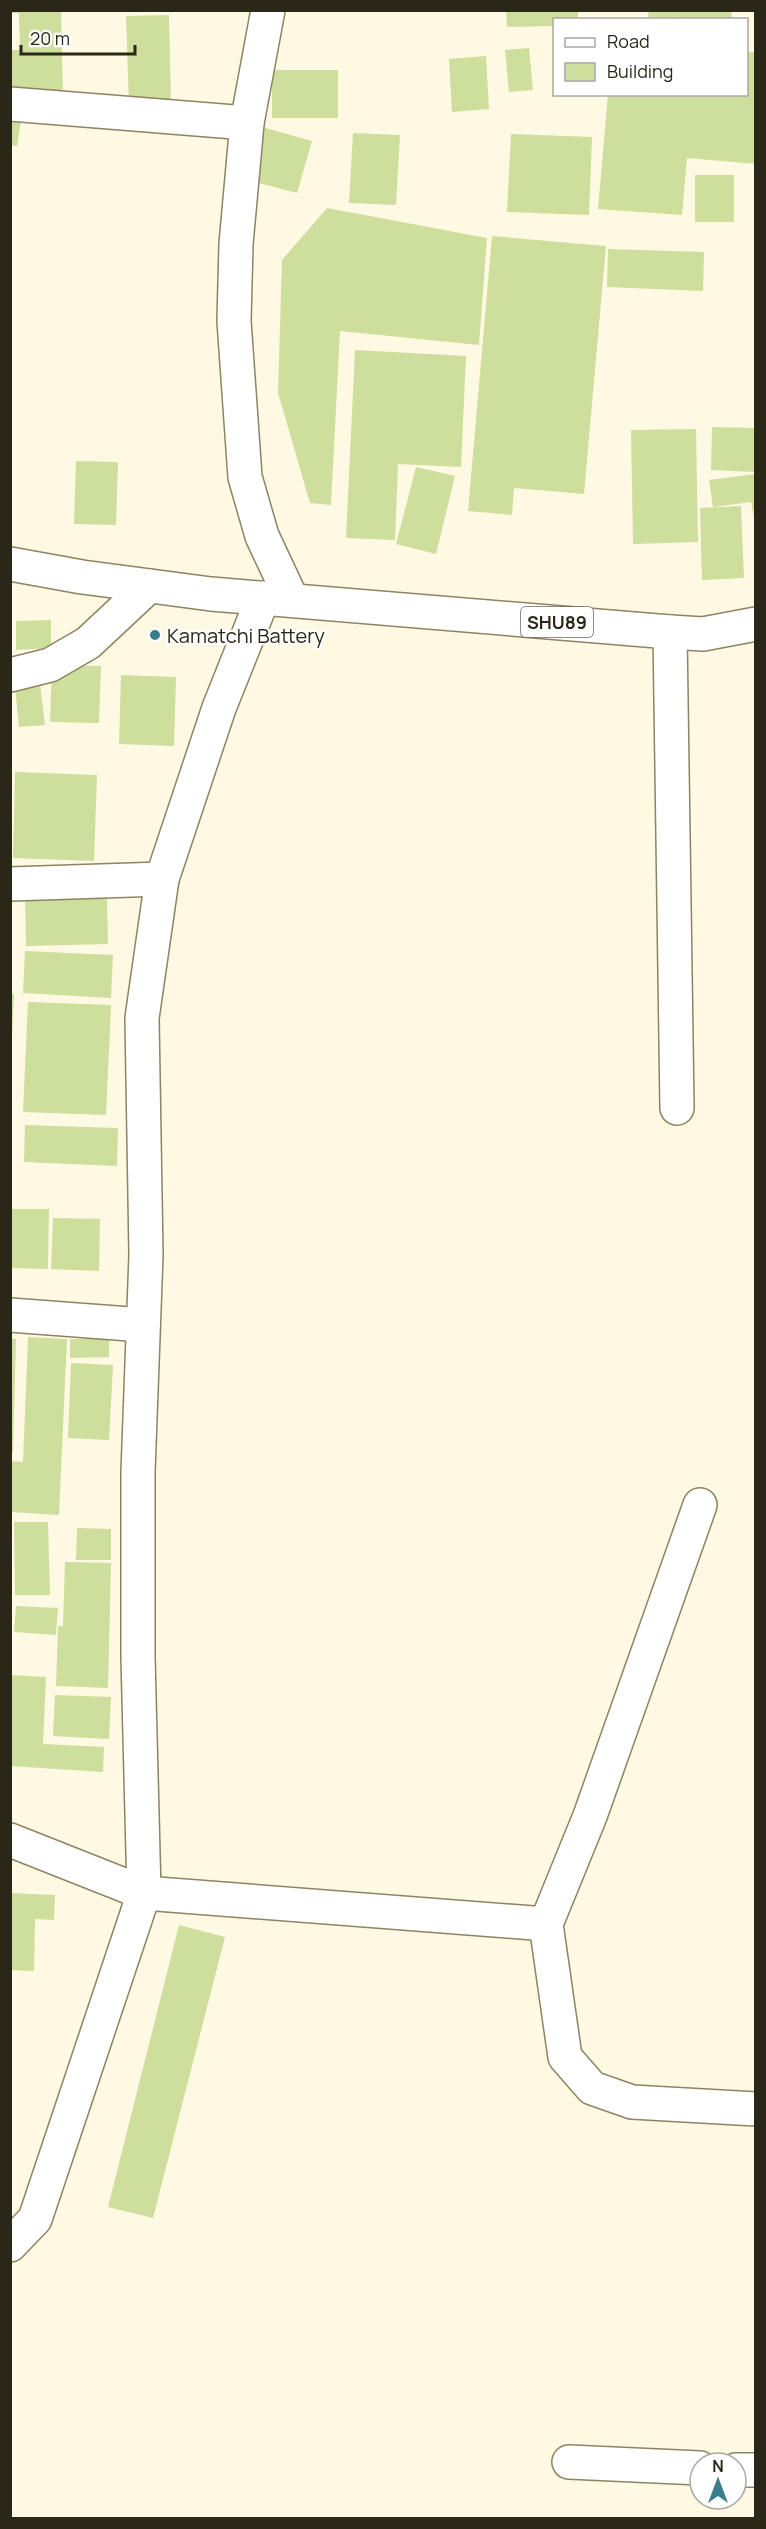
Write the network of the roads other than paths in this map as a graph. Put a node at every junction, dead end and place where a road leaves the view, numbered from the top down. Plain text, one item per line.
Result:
1 (268, 10) edge
2 (10, 104) edge
3 (247, 123) junction
4 (10, 564) edge
5 (149, 586) junction
6 (278, 599) junction
7 (756, 624) edge
8 (670, 632) junction
9 (10, 675) edge
10 (162, 879) junction
11 (10, 884) edge
12 (677, 1108) dead end
13 (10, 1315) edge
14 (143, 1325) junction
15 (700, 1505) dead end
16 (10, 1840) edge
17 (144, 1893) junction
18 (546, 1924) junction
19 (756, 2109) edge
20 (10, 2245) edge
21 (569, 2463) dead end
22 (688, 2468) edge

1 - 3 street
2 - 3 street
3 - 6 street
4 - 5 street, SHU89
5 - 6 street, SHU89
5 - 9 street
6 - 8 street, SHU89
6 - 10 street
7 - 8 street, SHU89
8 - 12 street
10 - 11 street
10 - 14 street
13 - 14 street
14 - 17 street
15 - 18 street
16 - 17 street
17 - 18 street
17 - 20 street
18 - 19 street
21 - 22 street

